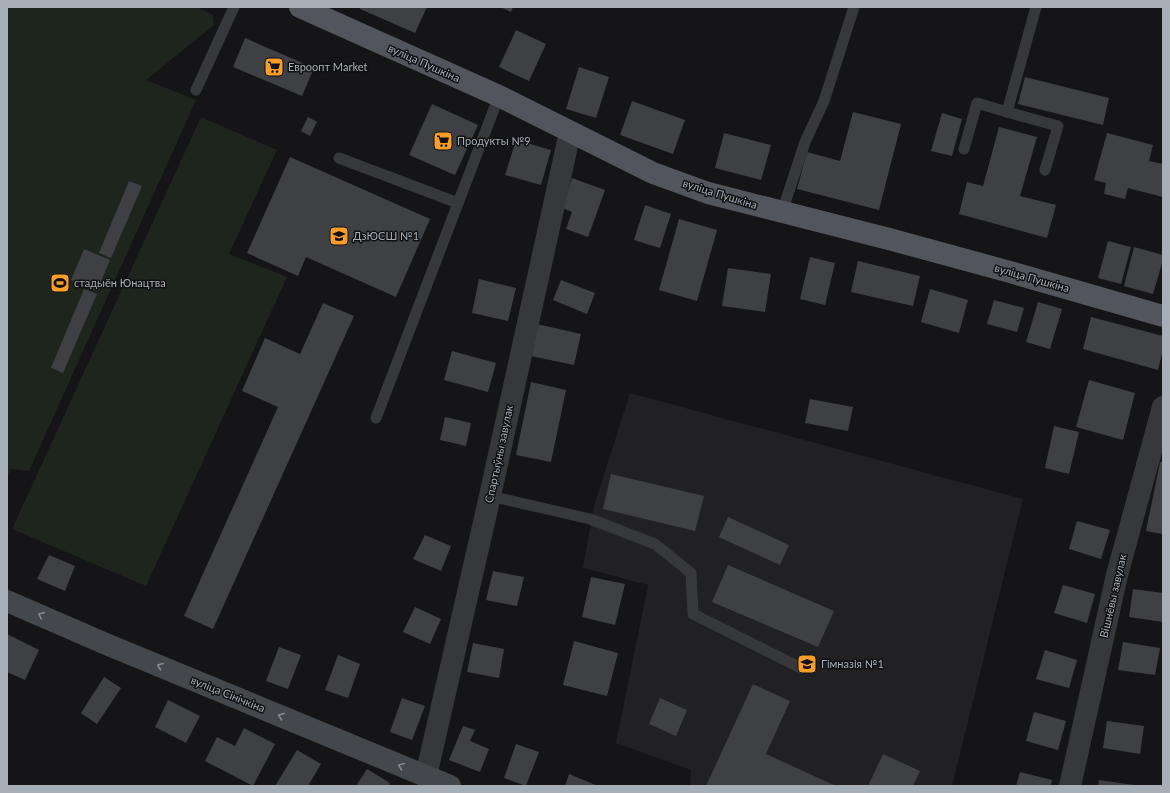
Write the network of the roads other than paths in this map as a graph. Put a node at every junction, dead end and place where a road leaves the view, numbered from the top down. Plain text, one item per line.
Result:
1 (234, 7) edge
2 (300, 7) edge
3 (854, 7) edge
4 (1036, 7) edge
5 (196, 90) dead end
6 (499, 96) junction
7 (1007, 112) junction
8 (570, 132) junction
9 (964, 149) dead end
10 (339, 158) dead end
11 (1046, 170) dead end
12 (458, 203) junction
13 (782, 212) junction
14 (1163, 316) edge
15 (1163, 407) edge
16 (376, 418) dead end
17 (490, 496) junction
18 (7, 601) edge
19 (801, 668) dead end
20 (426, 776) junction
21 (450, 786) edge
22 (1070, 786) edge

1 - 5 lane
2 - 6 main road, вуліца Пушкіна
3 - 13 lane
4 - 7 lane
6 - 8 main road, вуліца Пушкіна
6 - 12 lane
7 - 9 lane
7 - 11 lane
8 - 13 main road, вуліца Пушкіна
8 - 17 street, Спартыўны завулак
10 - 12 lane
12 - 16 lane
13 - 14 main road, вуліца Пушкіна
15 - 22 street, Вішнёвы завулак
17 - 19 lane
17 - 20 street, Спартыўны завулак
20 -> 18 street, вуліца Сінічкіна
20 - 21 street, вуліца Сінічкіна

